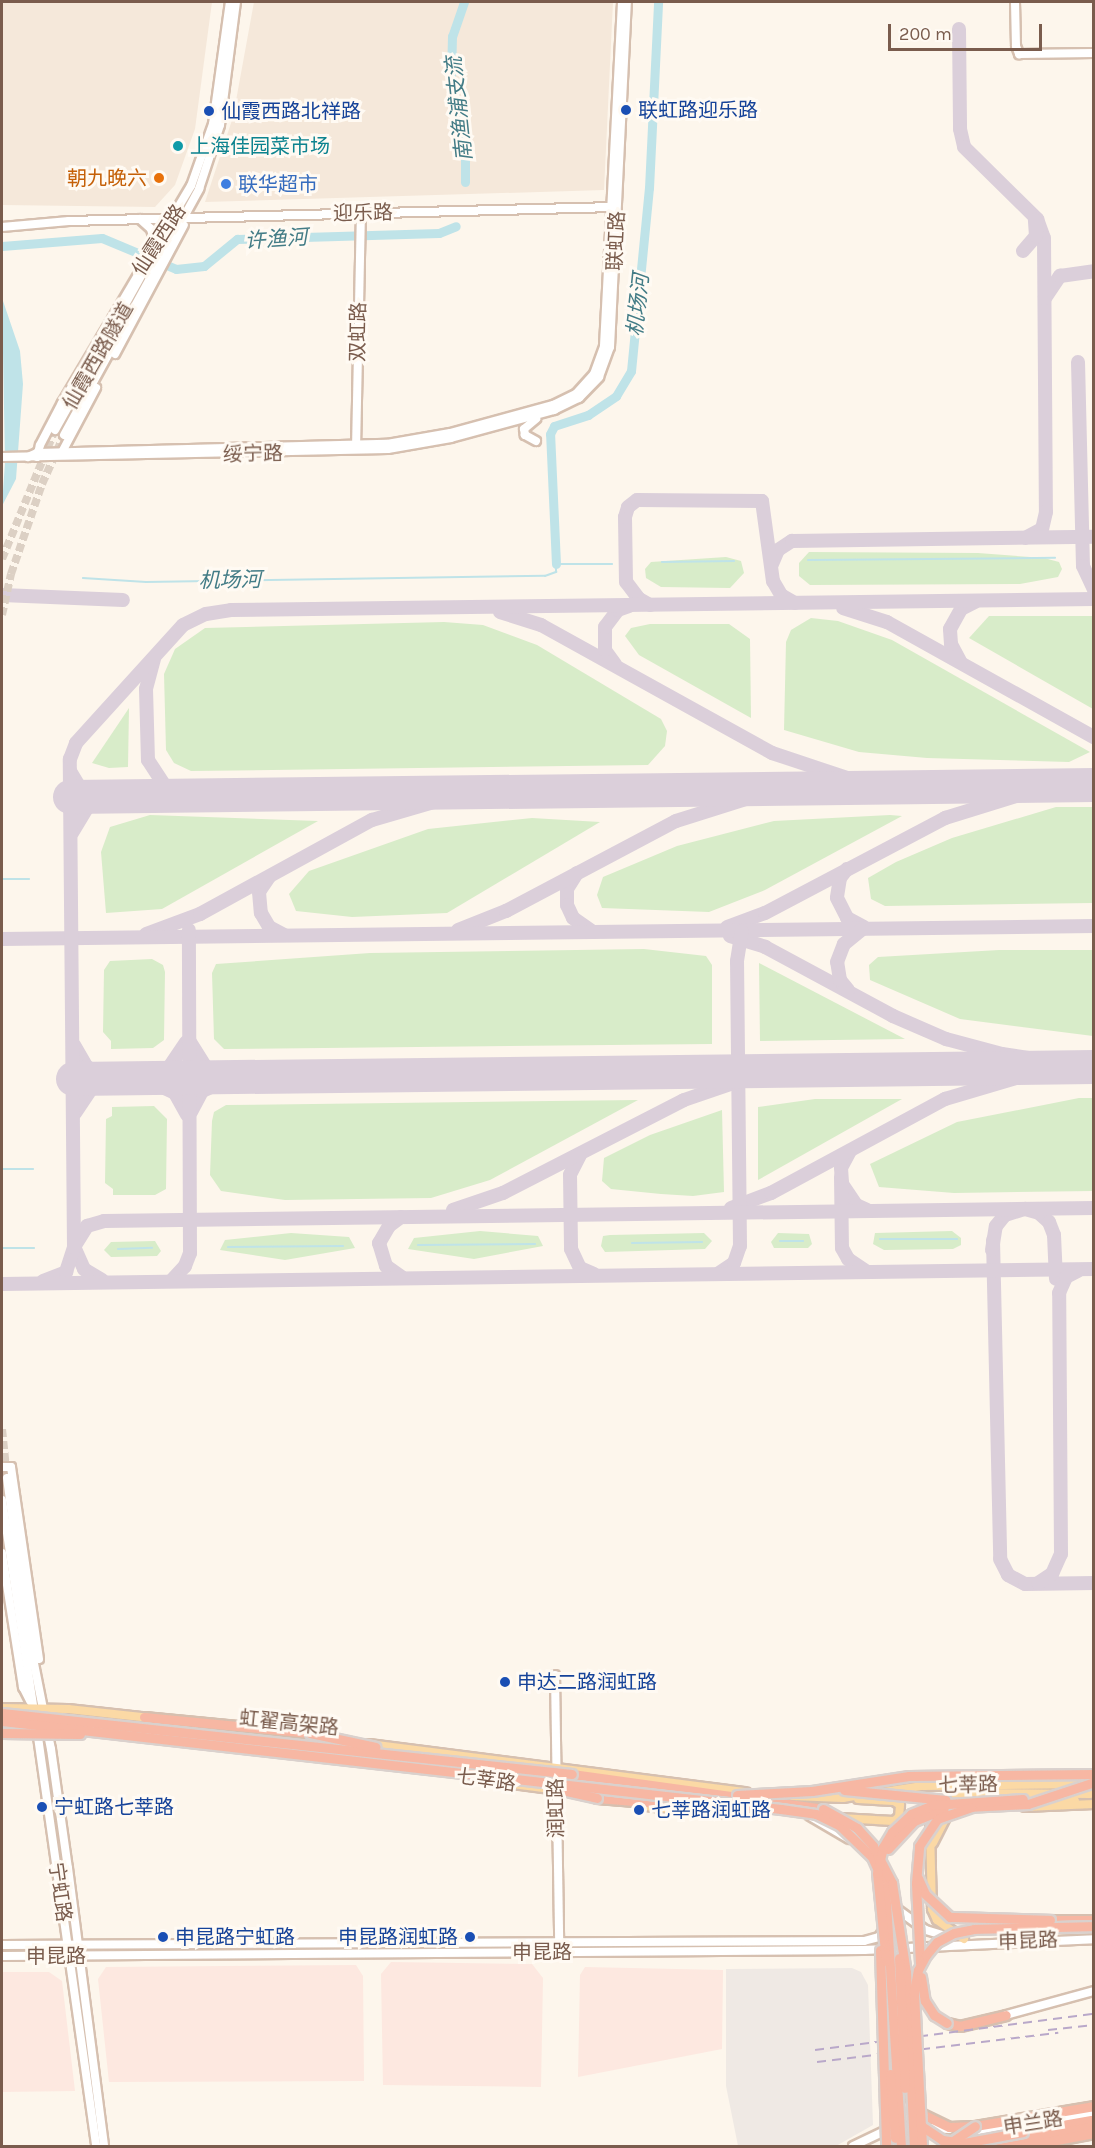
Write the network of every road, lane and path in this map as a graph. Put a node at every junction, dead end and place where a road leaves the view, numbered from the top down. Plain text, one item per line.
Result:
1 (230, 2) edge
2 (236, 2) edge
3 (622, 2) edge
4 (627, 2) edge
5 (1015, 2) edge
6 (1094, 53) edge
7 (615, 207) junction
8 (361, 213) junction
9 (175, 218) junction
10 (185, 218) junction
11 (197, 218) junction
12 (140, 219) junction
13 (2, 227) edge
14 (183, 234) junction
15 (156, 249) junction
16 (168, 254) junction
17 (144, 282) junction
18 (137, 289) junction
19 (110, 322) junction
20 (555, 410) junction
21 (475, 429) junction
22 (55, 430) tunnel mouth
23 (64, 435) tunnel mouth
24 (536, 441) dead end
25 (356, 449) junction
26 (37, 456) junction
27 (61, 456) junction
28 (2, 457) edge
29 (2, 1467) edge
30 (7, 1478) dead end
31 (2, 1500) edge
32 (2, 1553) edge
33 (30, 1592) junction
34 (27, 1628) junction
35 (555, 1676) dead end
36 (38, 1708) junction
37 (2, 1710) edge
38 (144, 1718) junction
39 (2, 1723) edge
40 (42, 1726) junction
41 (134, 1734) junction
42 (2, 1735) edge
43 (39, 1736) junction
44 (370, 1744) junction
45 (407, 1755) junction
46 (370, 1764) junction
47 (555, 1767) junction
48 (1094, 1774) edge
49 (504, 1778) junction
50 (1094, 1783) edge
51 (556, 1790) junction
52 (812, 1791) junction
53 (737, 1795) junction
54 (843, 1798) junction
55 (1023, 1799) joint
56 (1092, 1800) edge
57 (955, 1801) junction
58 (971, 1807) junction
59 (760, 1811) junction
60 (810, 1816) junction
61 (882, 1855) junction
62 (930, 1859) junction
63 (916, 1873) junction
64 (886, 1889) junction
65 (897, 1914) junction
66 (1094, 1920) edge
67 (1094, 1926) edge
68 (880, 1929) junction
69 (1094, 1938) edge
70 (964, 1939) junction
71 (559, 1941) junction
72 (1001, 1941) junction
73 (68, 1944) junction
74 (2, 1945) edge
75 (78, 1945) junction
76 (561, 1951) junction
77 (2, 1956) edge
78 (70, 1956) junction
79 (80, 1956) junction
80 (1094, 1990) edge
81 (1006, 2014) joint
82 (896, 2062) junction
83 (1094, 2106) edge
84 (1094, 2113) edge
85 (1094, 2120) edge
86 (925, 2125) junction
87 (1094, 2126) edge
88 (974, 2129) junction
89 (1094, 2133) edge
90 (868, 2138) junction
91 (964, 2143) junction
92 (1024, 2143) edge
93 (96, 2146) edge
94 (104, 2146) edge
95 (854, 2146) edge
96 (863, 2146) edge
97 (886, 2146) edge
98 (898, 2146) edge
99 (914, 2146) edge
100 (922, 2146) edge
101 (936, 2146) edge
102 (945, 2146) edge
103 (1006, 2146) edge

1 - 9 main road, 仙霞西路
2 - 10 main road, 仙霞西路
3 - 7 main road, 联虹路
4 - 7 main road, 联虹路
5 - 6 main road
7 - 8 main road, 迎乐路
7 - 20 main road, 联虹路
7 - 21 main road, 联虹路
8 - 11 main road, 迎乐路
8 - 25 main road, 双虹路
9 - 10 main road, 迎乐路
9 - 12 main road, 迎乐路
9 - 15 main road, 仙霞西路
10 - 11 main road, 迎乐路
10 - 14 main road, 仙霞西路
10 - 16 main road, 仙霞西路
11 - 14 main road
12 - 13 main road, 迎乐路
12 - 15 main road
14 - 16 main road, 仙霞西路
15 - 17 main road, 仙霞西路
16 - 17 main road
17 - 18 main road, 仙霞西路隧道
17 - 19 main road, 仙霞西路
17 - 23 main road, 仙霞西路隧道
17 - 27 main road, 仙霞西路
18 - 19 main road
18 - 22 main road, 仙霞西路隧道
19 - 26 main road, 仙霞西路
20 - 21 main road, 联虹路
20 - 24 main road
21 - 25 main road, 绥宁路
25 - 27 main road, 绥宁路
26 - 27 main road, 绥宁路
26 - 28 main road, 绥宁路
29 - 33 main road, 宁虹路
30 - 34 main road, 宁虹路
31 - 36 main road, 宁虹路
32 - 36 main road, 宁虹路
33 - 34 main road
33 - 36 main road, 宁虹路
34 - 36 main road, 宁虹路
35 - 47 main road, 润虹路
36 - 37 main road, 七莘路
36 - 38 main road, 七莘路
36 - 40 main road, 宁虹路
37 - 45 highway, 虹翟高架路, bridge
38 - 44 main road, 七莘路
38 - 45 highway, bridge
39 - 40 main road, 七莘路
39 - 41 highway, 虹翟高架路, bridge
40 - 43 main road, 宁虹路
40 - 46 main road, 七莘路
40 - 75 main road, 宁虹路
41 - 42 highway, bridge
41 - 49 highway, 虹翟高架路, bridge
42 - 43 main road
43 - 73 main road, 宁虹路
44 - 46 main road
44 - 47 main road, 七莘路
45 - 53 highway, 虹翟高架路, bridge
46 - 51 main road, 七莘路
47 - 51 main road, 润虹路
47 - 54 main road, 七莘路
48 - 52 highway, bridge
49 - 59 highway, bridge
49 - 82 highway, bridge
50 - 54 main road, 七莘路
50 - 58 highway, bridge
51 - 59 main road, 七莘路
51 - 71 main road, 润虹路
52 - 53 highway, bridge
52 - 57 highway, bridge
53 - 65 highway, bridge
54 - 60 main road, 七莘路
55 - 56 main road
55 - 57 highway, bridge
56 - 62 main road
56 - 62 main road
57 - 61 highway, bridge
58 - 61 highway, bridge
58 - 63 highway, bridge
59 - 60 main road, 七莘路
60 - 64 main road
61 - 68 highway, bridge
62 - 70 main road
63 - 66 highway, bridge
63 - 81 highway, bridge
64 - 70 main road
64 - 71 main road, 申昆路
65 - 91 highway, bridge
65 - 99 highway, bridge
67 - 100 highway, bridge
68 - 97 highway, bridge
68 - 98 highway, bridge
69 - 72 main road, 申昆路
70 - 72 main road
71 - 75 main road, 申昆路
71 - 76 main road, 润虹路
72 - 76 main road, 申昆路
73 - 74 main road, 申昆路
73 - 75 main road, 申昆路
73 - 78 main road, 宁虹路
75 - 79 main road, 宁虹路
76 - 79 main road, 申昆路
77 - 78 main road, 申昆路
78 - 79 main road, 申昆路
78 - 93 main road, 宁虹路
79 - 94 main road, 宁虹路
80 - 81 main road
82 - 88 highway, bridge
82 - 98 highway, bridge
83 - 88 highway
84 - 88 main road, 申兰路
85 - 91 highway, bridge
86 - 88 main road, 申兰路
86 - 90 main road, 申兰路
86 - 101 main road
87 - 92 highway
88 - 102 highway, bridge
89 - 92 highway
90 - 95 main road, 申兰路
90 - 96 main road
91 - 92 highway, bridge
92 - 103 highway

